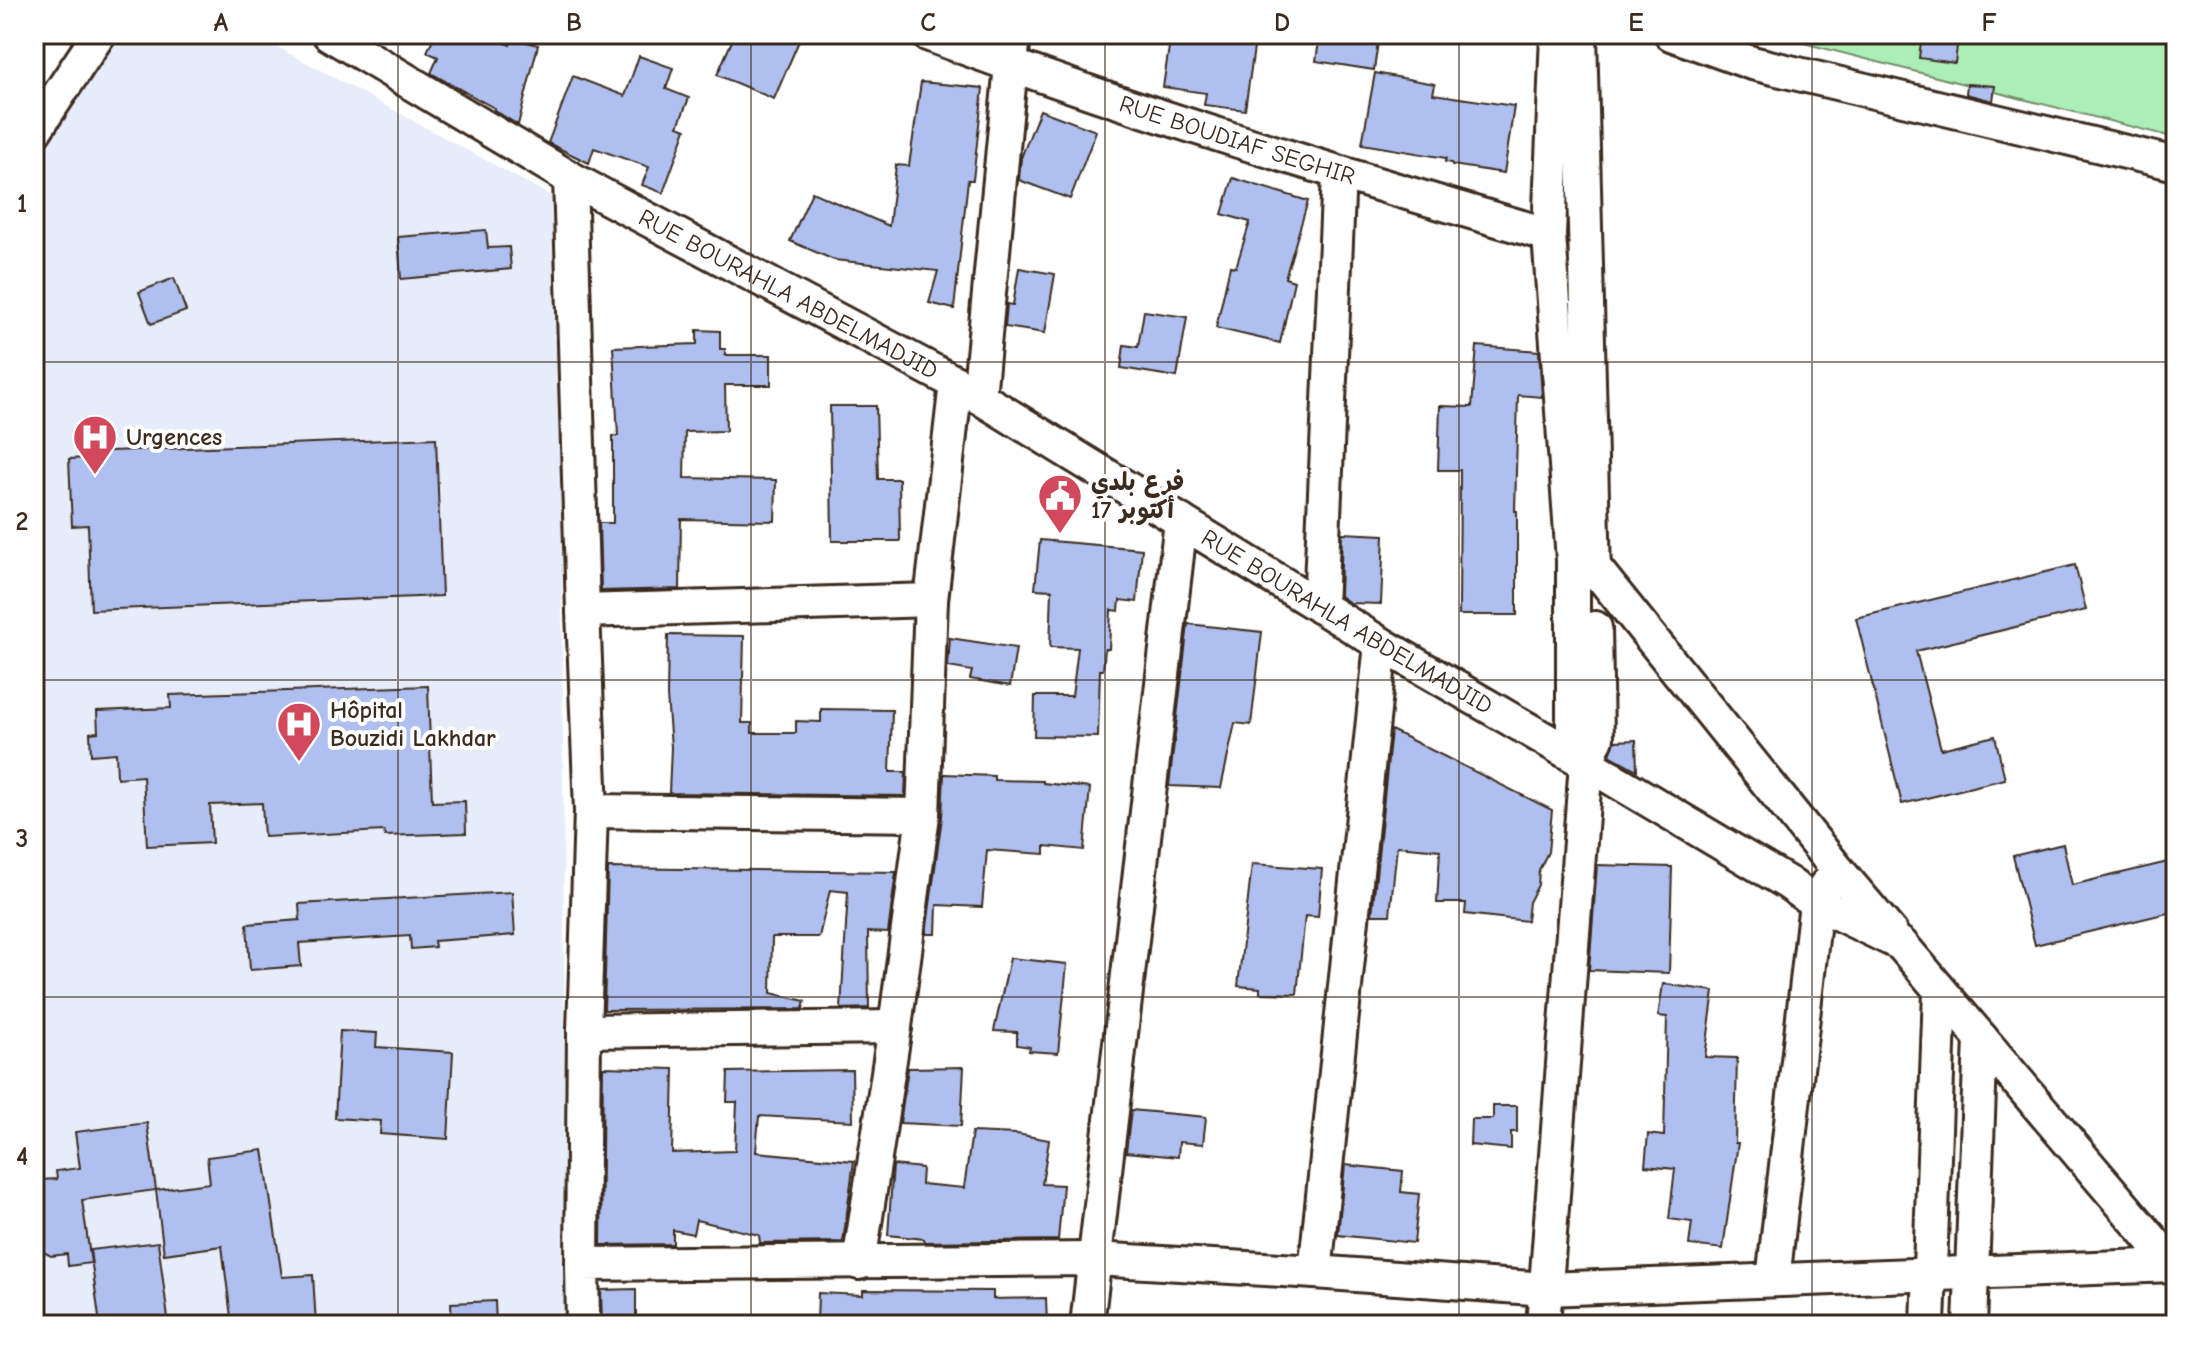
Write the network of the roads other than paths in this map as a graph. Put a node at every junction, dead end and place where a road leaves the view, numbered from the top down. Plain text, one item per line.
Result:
1 (99, 34) edge
2 (329, 34) edge
3 (927, 34) edge
4 (1557, 34) edge
5 (1580, 34) edge
6 (1671, 34) edge
7 (1012, 50) edge
8 (34, 132) edge
9 (2176, 164) edge
10 (1339, 173) junction
11 (570, 178) junction
12 (1549, 235) junction
13 (968, 390) junction
14 (1181, 521) junction
15 (1594, 567) junction
16 (931, 600) junction
17 (1320, 607) junction
18 (583, 611) junction
19 (1381, 644) junction
20 (1586, 763) junction
21 (591, 811) junction
22 (923, 815) junction
23 (1836, 868) junction
24 (1816, 903) junction
25 (1901, 944) junction
26 (1940, 991) junction
27 (895, 1027) junction
28 (584, 1031) junction
29 (1981, 1038) junction
30 (1095, 1259) junction
31 (859, 1263) junction
32 (582, 1264) junction
33 (2174, 1266) edge
34 (1315, 1272) junction
35 (1970, 1273) junction
36 (1928, 1274) junction
37 (1773, 1280) junction
38 (1546, 1289) junction
39 (583, 1325) edge
40 (1087, 1325) edge
41 (1543, 1325) edge
42 (1928, 1325) edge
43 (1970, 1325) edge

1 - 8 street
2 - 11 street, RUE BOURAHLA ABDELMADJID
3 - 7 street, RUE BOUDIAF SEGHIR
4 - 12 street
5 - 15 street
6 - 9 street
7 - 10 street, RUE BOUDIAF SEGHIR
7 - 13 street
10 - 12 street, RUE BOUDIAF SEGHIR
10 - 17 street
11 - 13 street, RUE BOURAHLA ABDELMADJID
11 - 18 street
12 - 20 street
13 - 14 street, RUE BOURAHLA ABDELMADJID
13 - 16 street
14 - 17 street, RUE BOURAHLA ABDELMADJID
14 - 30 street
15 - 20 street
15 - 23 street
16 - 18 street
16 - 22 street
17 - 19 street, RUE BOURAHLA ABDELMADJID
18 - 21 street
19 - 20 street, RUE BOURAHLA ABDELMADJID
19 - 34 street
20 - 24 street, RUE BOURAHLA ABDELMADJID
20 - 38 street
21 - 22 street
21 - 28 street
22 - 27 street
23 - 24 street
23 - 25 street
24 - 25 street, RUE BOURAHLA ABDELMADJID
24 - 37 street
25 - 26 street
26 - 29 street
26 - 36 street
27 - 28 street
27 - 31 street
28 - 32 street
29 - 33 street
29 - 35 street
30 - 31 street
30 - 34 street
30 - 40 street
31 - 32 street
32 - 39 street
33 - 35 street
34 - 38 street
35 - 36 street
35 - 43 street
36 - 37 street
36 - 42 street
37 - 38 street
38 - 41 street

